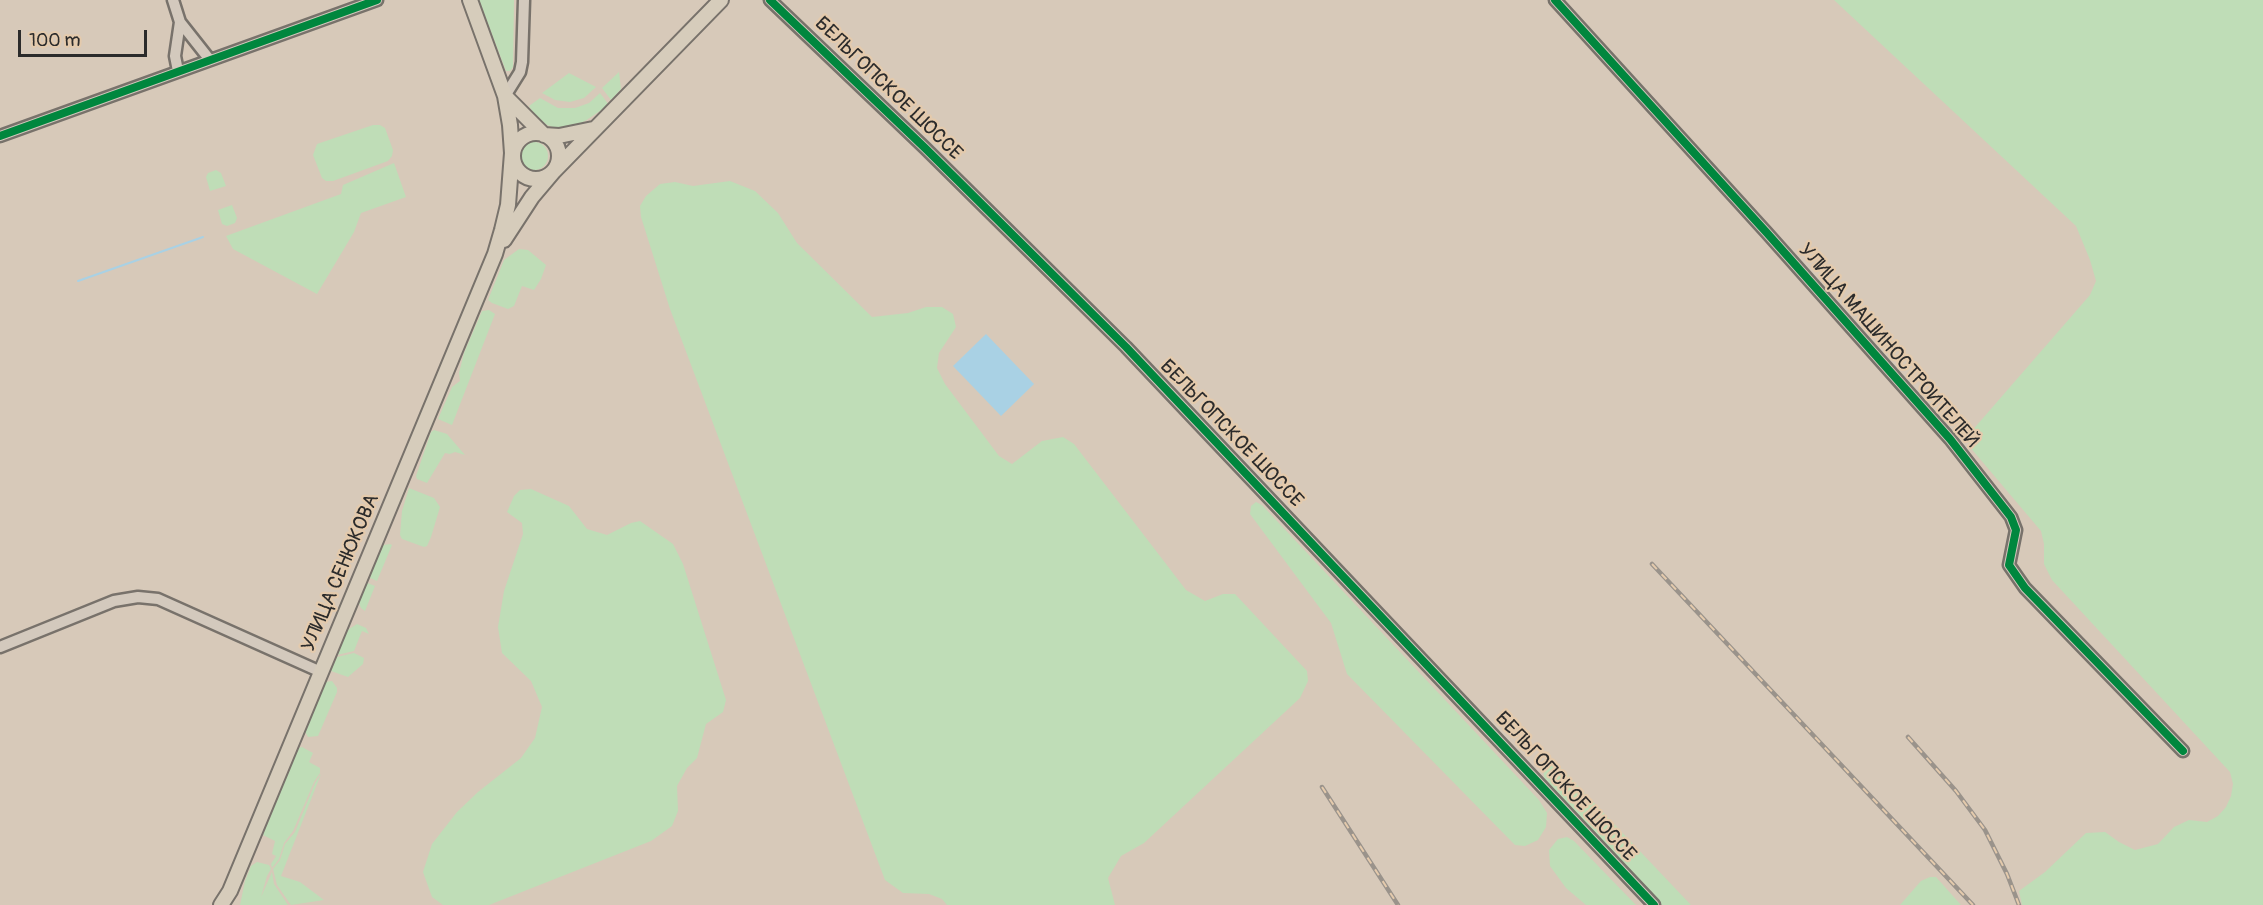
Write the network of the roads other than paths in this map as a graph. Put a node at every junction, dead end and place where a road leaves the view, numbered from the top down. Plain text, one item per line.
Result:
1 (173, 0) edge
2 (377, 0) edge
3 (470, 0) edge
4 (524, 0) edge
5 (721, 0) edge
6 (770, 0) edge
7 (1555, 0) edge
8 (180, 22) junction
9 (210, 60) junction
10 (178, 72) junction
11 (505, 96) junction
12 (593, 129) junction
13 (544, 135) junction
14 (0, 136) edge
15 (512, 153) junction
16 (554, 171) junction
17 (495, 254) junction
18 (0, 646) edge
19 (321, 672) junction
20 (2183, 752) dead end
21 (221, 905) edge
22 (1654, 905) edge

1 - 8 street
2 - 9 street
3 - 11 main road
4 - 11 street
5 - 12 main road, УЛИЦА СЕНЮКОВА
6 - 22 street, БЕЛЬГОПСКОЕ ШОССЕ
7 - 20 street, УЛИЦА МАШИНОСТРОИТЕЛЕЙ
8 - 9 street
8 - 10 street
9 - 10 street
10 - 14 street
11 - 13 main road
11 - 15 main road
12 - 13 main road, УЛИЦА СЕНЮКОВА
12 - 16 main road, УЛИЦА СЕНЮКОВА
13 - 15 main road, УЛИЦА СЕНЮКОВА
13 - 16 main road
15 - 16 main road
15 - 17 main road, УЛИЦА СЕНЮКОВА
16 - 17 main road, УЛИЦА СЕНЮКОВА
17 - 19 main road, УЛИЦА СЕНЮКОВА
18 - 19 street
19 - 21 main road, УЛИЦА СЕНЮКОВА

